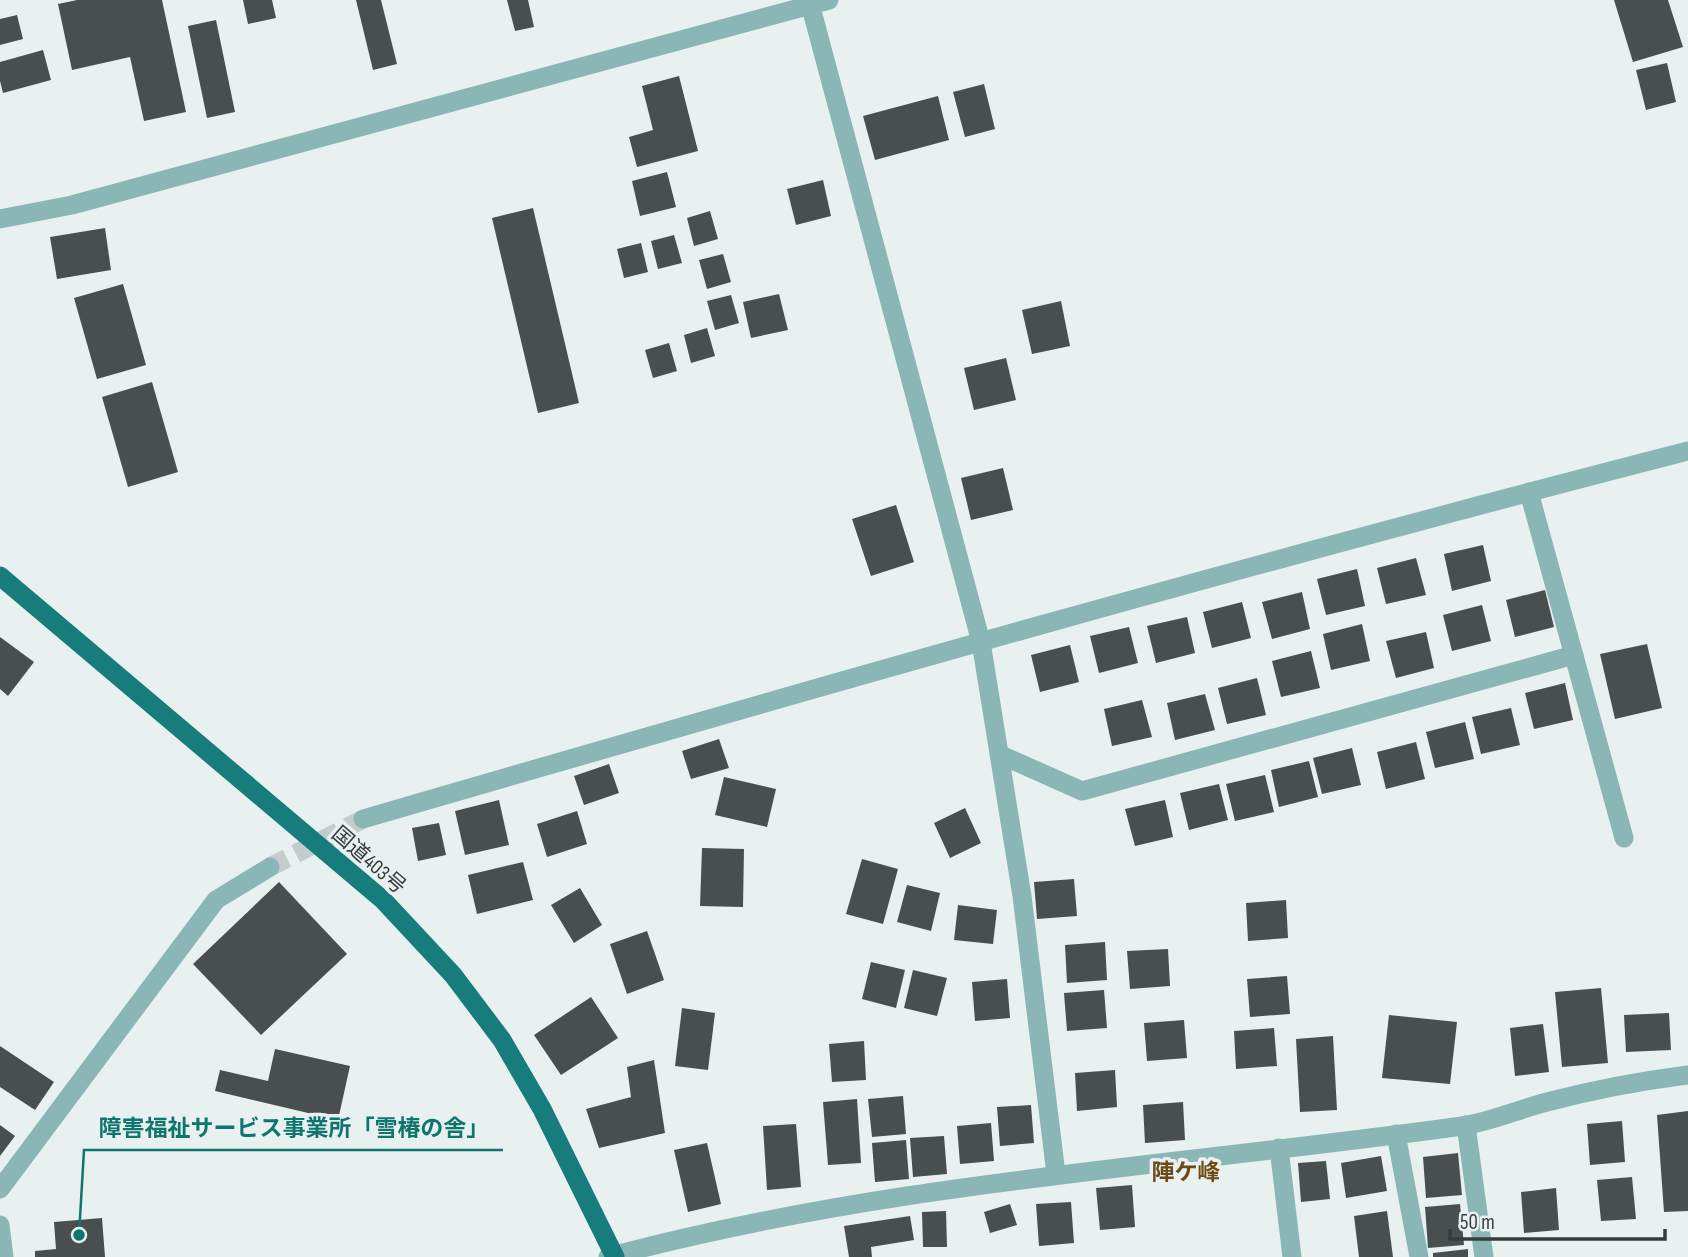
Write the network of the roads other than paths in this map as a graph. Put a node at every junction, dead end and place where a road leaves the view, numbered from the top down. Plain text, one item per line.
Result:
1 (816, 2) edge
2 (0, 219) edge
3 (1688, 451) edge
4 (1529, 492) junction
5 (0, 576) edge
6 (981, 642) junction
7 (1574, 655) junction
8 (1001, 755) junction
9 (363, 819) tunnel mouth
10 (1624, 838) dead end
11 (270, 867) tunnel mouth
12 (1688, 1075) edge
13 (1466, 1125) junction
14 (1396, 1134) junction
15 (1279, 1148) junction
16 (1056, 1174) junction
17 (0, 1189) edge
18 (0, 1225) edge
19 (612, 1256) edge
20 (4, 1257) edge
21 (1292, 1257) edge
22 (1419, 1257) edge
23 (1484, 1257) edge

1 - 2 street
1 - 6 street
3 - 4 street
4 - 6 street
4 - 7 street
5 - 19 highway, 国道403号
6 - 8 street
6 - 9 street
7 - 8 street
7 - 10 street
8 - 16 street
11 - 17 street
12 - 13 street
13 - 14 street
13 - 23 street
14 - 15 street
14 - 22 street
15 - 16 street
15 - 21 street
16 - 19 street
18 - 20 street

